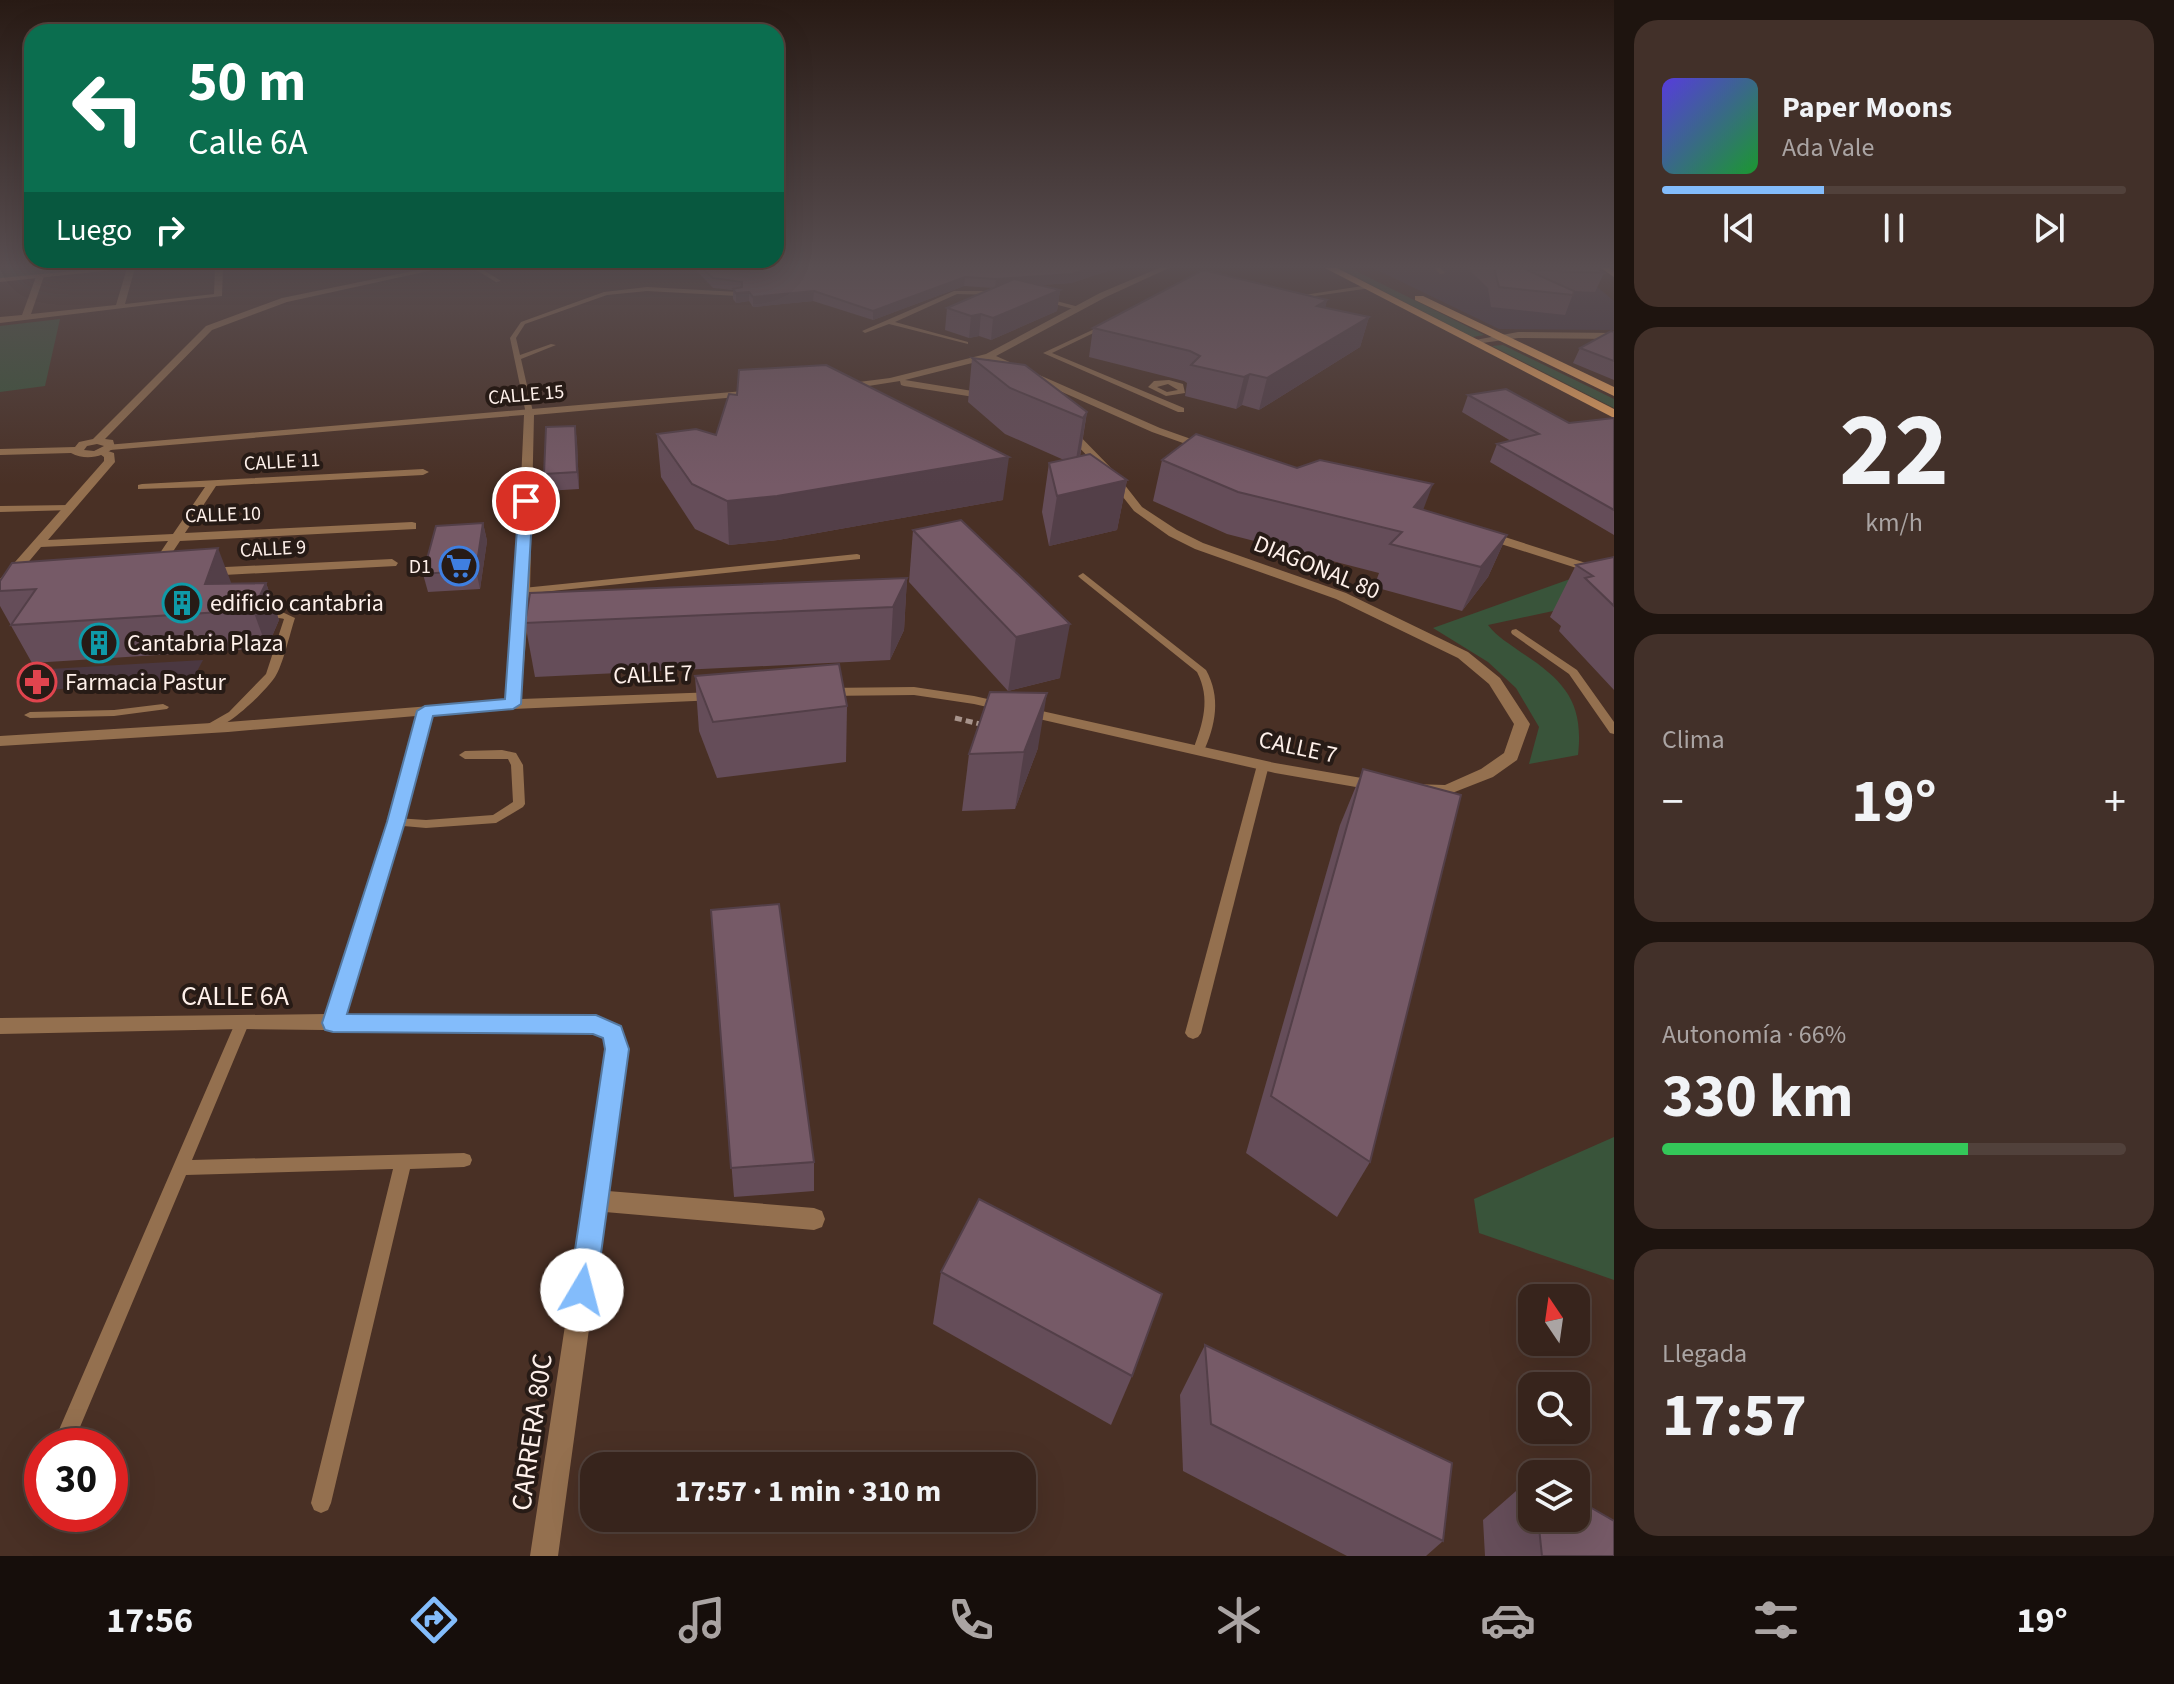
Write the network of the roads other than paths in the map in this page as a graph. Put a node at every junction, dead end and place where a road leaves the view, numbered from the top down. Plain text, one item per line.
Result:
1 (196, 341) edge
2 (514, 341) edge
3 (956, 341) edge
4 (1017, 341) edge
5 (1068, 341) edge
6 (1475, 341) edge
7 (1507, 341) edge
8 (966, 343) dead end
9 (553, 345) dead end
10 (989, 356) junction
11 (517, 358) junction
12 (890, 381) junction
13 (837, 388) edge
14 (1155, 390) dead end
15 (1614, 392) edge
16 (768, 393) edge
17 (1143, 394) junction
18 (999, 399) edge
19 (1181, 410) dead end
20 (529, 412) junction
21 (1614, 414) edge
22 (1058, 420) edge
23 (103, 447) junction
24 (1212, 450) edge
25 (0, 452) edge
26 (423, 472) dead end
27 (213, 483) junction
28 (142, 487) dead end
29 (70, 508) junction
30 (0, 509) edge
31 (412, 526) dead end
32 (1475, 531) edge
33 (177, 536) junction
34 (36, 544) junction
35 (857, 557) dead end
36 (392, 563) dead end
37 (754, 568) junction
38 (197, 572) edge
39 (166, 573) edge
40 (151, 574) junction
41 (136, 575) edge
42 (1083, 576) dead end
43 (1614, 576) edge
44 (758, 579) dead end
45 (0, 587) edge
46 (523, 591) junction
47 (255, 615) edge
48 (1516, 632) dead end
49 (809, 692) edge
50 (731, 695) edge
51 (513, 704) junction
52 (163, 707) dead end
53 (425, 711) junction
54 (114, 713) junction
55 (30, 715) dead end
56 (212, 727) junction
57 (1614, 730) edge
58 (103, 736) junction
59 (0, 741) edge
60 (1199, 750) junction
61 (465, 755) dead end
62 (1263, 765) junction
63 (1487, 773) joint
64 (396, 822) junction
65 (243, 1021) junction
66 (333, 1023) junction
67 (0, 1026) edge
68 (613, 1033) joint
69 (1193, 1033) dead end
70 (464, 1160) dead end
71 (403, 1162) junction
72 (180, 1168) junction
73 (595, 1201) junction
74 (814, 1219) dead end
75 (70, 1428) edge
76 (321, 1503) dead end
77 (544, 1556) edge

1 - 23 street
2 - 11 lane
3 - 8 lane
4 - 10 street
5 - 17 lane
6 - 21 main road
7 - 15 main road
9 - 11 lane
10 - 12 street
10 - 24 street
11 - 20 lane
12 - 13 street
12 - 18 street
14 - 17 lane
16 - 20 street, CALLE 15
17 - 19 lane
20 - 23 street, CALLE 15
20 - 46 street
22 - 63 street, DIAGONAL 80
23 - 25 street, CALLE 15
23 - 29 street
26 - 27 street, CALLE 11
27 - 28 street, CALLE 11
27 - 33 street
29 - 30 lane
29 - 34 street
31 - 33 street, CALLE 10
32 - 43 street
33 - 34 street, CALLE 10
33 - 40 street
34 - 45 street
35 - 37 lane
36 - 38 street, CALLE 9
37 - 44 lane
37 - 46 lane
39 - 40 street
40 - 41 street
42 - 60 lane
46 - 51 street
47 - 56 lane
48 - 57 lane
49 - 60 street, CALLE 7
50 - 51 street, CALLE 7
51 - 53 street, CALLE 7
52 - 54 lane
53 - 56 street, CALLE 7
53 - 64 street
54 - 55 lane
54 - 58 lane
56 - 58 street, CALLE 7
58 - 59 street, CALLE 7
60 - 62 street, CALLE 7
61 - 64 lane
62 - 63 street, CALLE 7
62 - 69 lane
64 - 66 street
65 - 66 street, CALLE 6A
65 - 67 street, CALLE 6A
65 - 72 lane
66 - 68 street, CALLE 6A
68 - 73 street, CARRERA 80C
70 - 71 lane
71 - 72 lane
71 - 76 lane
72 - 75 lane
73 - 74 street
73 - 77 street, CARRERA 80C

